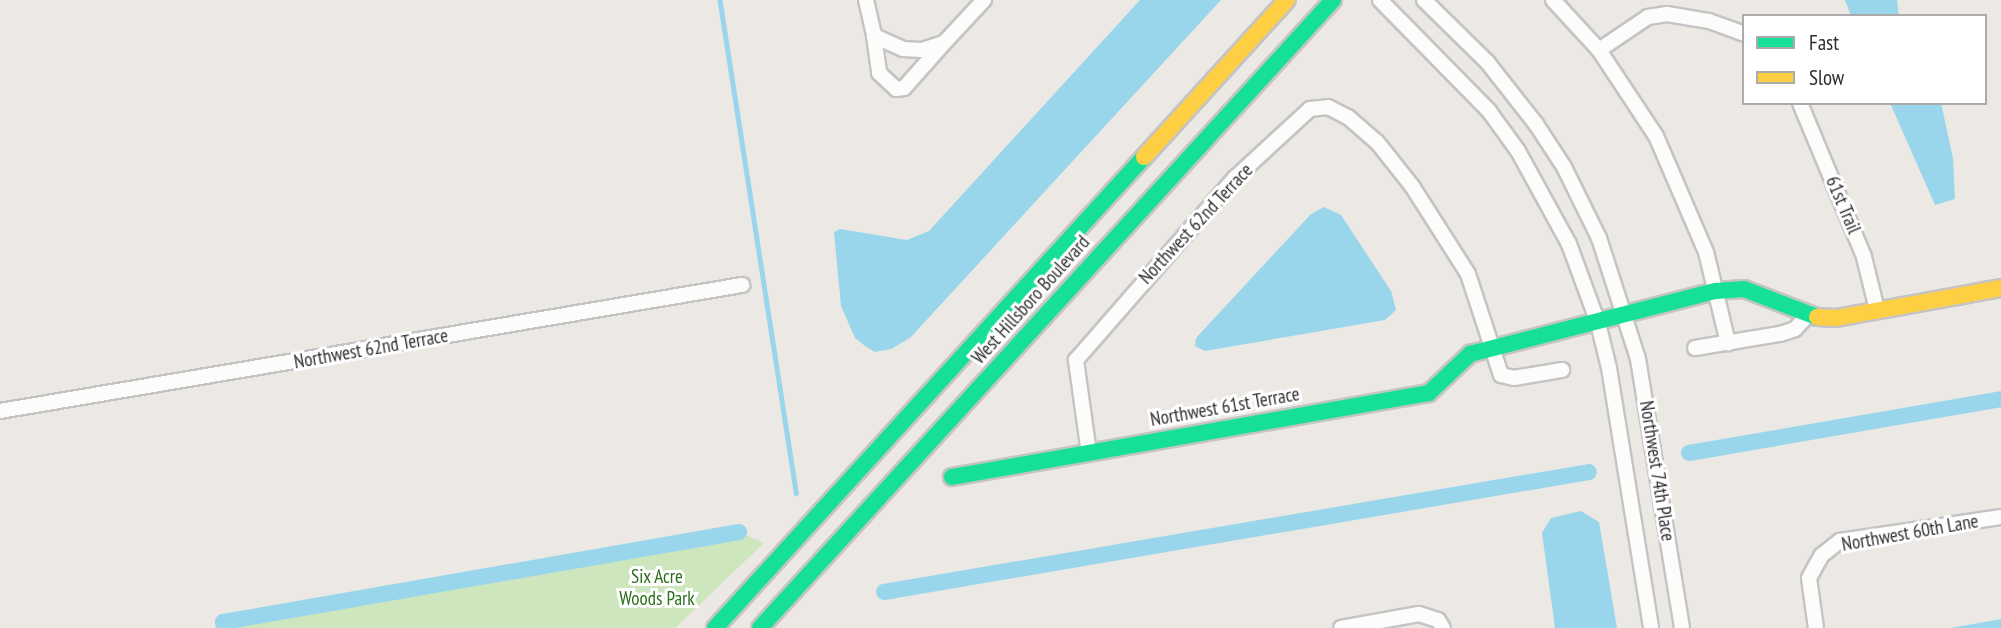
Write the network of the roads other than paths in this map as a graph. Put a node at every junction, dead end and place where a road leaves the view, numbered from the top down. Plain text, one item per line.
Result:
1 (866, 0) edge
2 (984, 0) edge
3 (1287, 0) edge
4 (1333, 0) edge
5 (1380, 0) edge
6 (1424, 0) edge
7 (1553, 0) edge
8 (1742, 33) edge
9 (874, 36) junction
10 (944, 43) junction
11 (1600, 50) junction
12 (1801, 105) edge
13 (742, 285) dead end
14 (2001, 288) edge
15 (1716, 291) junction
16 (1877, 310) junction
17 (1627, 315) junction
18 (1807, 316) junction
19 (1598, 323) junction
20 (1728, 343) junction
21 (1490, 348) junction
22 (1695, 348) dead end
23 (1562, 370) dead end
24 (0, 411) edge
25 (1088, 453) junction
26 (952, 477) dead end
27 (2001, 517) edge
28 (1441, 624) edge
29 (715, 628) edge
30 (760, 628) edge
31 (1341, 628) edge
32 (1651, 628) edge
33 (1682, 628) edge
34 (1816, 628) edge

1 - 9 street
2 - 10 street
3 - 29 street, West Hillsboro Boulevard
4 - 30 street, West Hillsboro Boulevard
5 - 19 street, Northwest 74th Place
6 - 17 street, Northwest 74th Place
7 - 11 street
8 - 11 street
9 - 10 street
9 - 10 street
11 - 15 street
12 - 16 street, 61st Trail
13 - 24 street, Northwest 62nd Terrace
14 - 16 street, Northwest 61st Terrace
15 - 17 street, Northwest 61st Terrace
15 - 18 street, Northwest 61st Terrace
15 - 20 street
16 - 18 street, Northwest 61st Terrace
17 - 19 street, Northwest 61st Terrace
17 - 33 street, Northwest 74th Place
18 - 20 street
19 - 21 street, Northwest 61st Terrace
19 - 32 street, Northwest 74th Place
20 - 22 street
21 - 23 street
21 - 25 street, Northwest 61st Terrace
21 - 25 street, Northwest 62nd Terrace
25 - 26 street, Northwest 61st Terrace
27 - 34 street, Northwest 60th Lane
28 - 31 street

